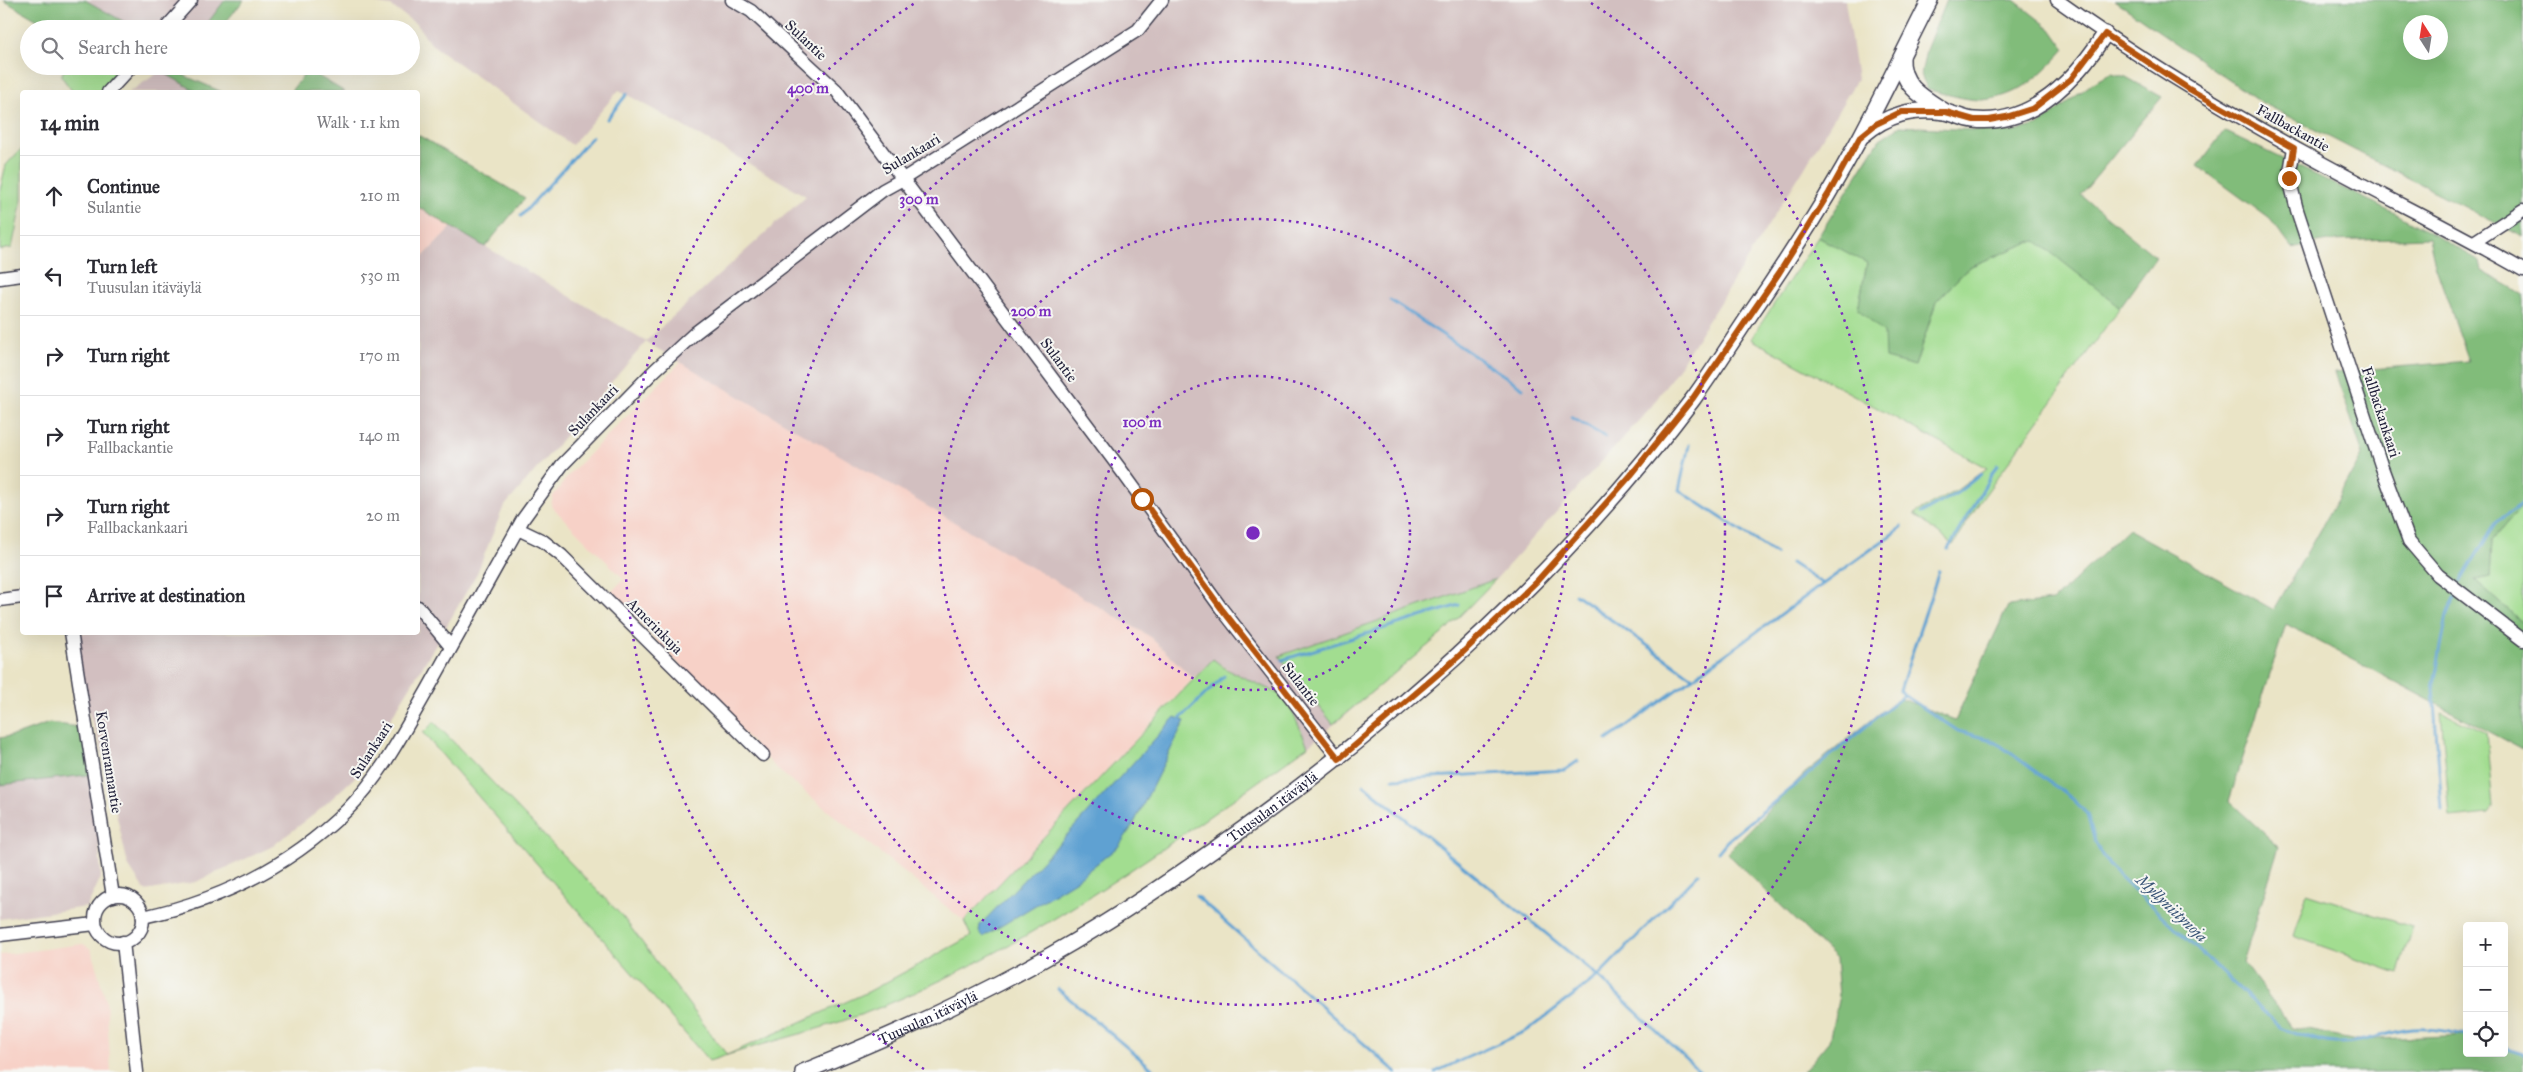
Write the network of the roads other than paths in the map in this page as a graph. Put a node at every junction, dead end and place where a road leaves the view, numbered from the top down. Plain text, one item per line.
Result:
1 (191, 0) edge
2 (732, 0) edge
3 (1162, 0) edge
4 (2057, 0) edge
5 (1928, 4) edge
6 (173, 20) edge
7 (2105, 34) junction
8 (1902, 54) junction
9 (124, 75) edge
10 (110, 90) edge
11 (1946, 112) junction
12 (1860, 137) junction
13 (2294, 148) junction
14 (903, 179) junction
15 (2523, 210) edge
16 (2474, 242) junction
17 (2523, 270) edge
18 (20, 275) edge
19 (0, 278) edge
20 (518, 529) junction
21 (20, 597) edge
22 (0, 600) edge
23 (420, 609) edge
24 (71, 635) edge
25 (2523, 640) edge
26 (451, 647) junction
27 (763, 755) dead end
28 (1339, 759) junction
29 (113, 896) junction
30 (143, 917) junction
31 (95, 924) junction
32 (0, 936) edge
33 (123, 942) junction
34 (137, 1072) edge
35 (803, 1072) edge

1 - 6 street
2 - 14 street, Sulantie
3 - 14 street, Sulankaari
4 - 7 street, Fallbackantie
5 - 8 main road, Tuusulan itäväylä
7 - 11 main road
7 - 13 street, Fallbackantie
8 - 11 main road
8 - 12 main road, Tuusulan itäväylä
9 - 10 street
11 - 12 main road
12 - 28 main road, Tuusulan itäväylä
13 - 16 street, Fallbackantie
13 - 25 street, Fallbackankaari
14 - 20 street, Sulankaari
14 - 28 street, Sulantie
15 - 16 street
16 - 17 street, Fallbackantie
18 - 19 street
20 - 26 street, Sulankaari
20 - 27 street, Amerinkuja
21 - 22 street
23 - 26 street
24 - 29 street, Korvenrannantie
26 - 30 street, Sulankaari
28 - 35 main road, Tuusulan itäväylä
29 - 30 street
29 - 31 street
30 - 33 street
31 - 32 street
31 - 33 street
33 - 34 street

